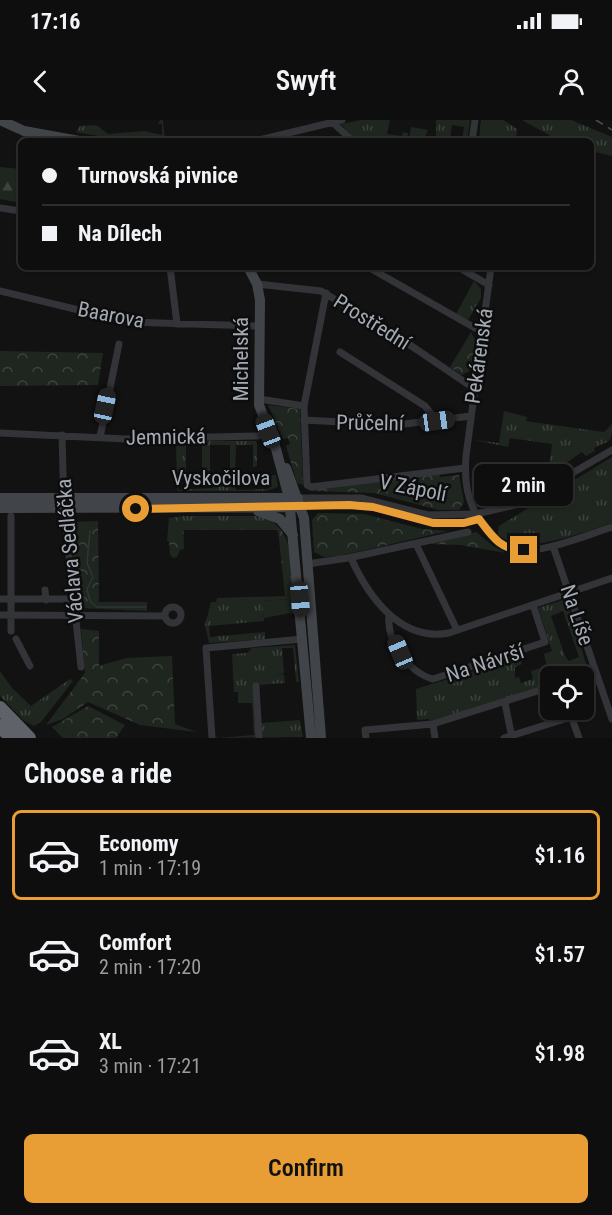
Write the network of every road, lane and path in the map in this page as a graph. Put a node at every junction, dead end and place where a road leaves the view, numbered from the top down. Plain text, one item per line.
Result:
1 (0, 120) edge
2 (342, 120) edge
3 (475, 120) edge
4 (332, 122) junction
5 (281, 134) junction
6 (62, 138) edge
7 (266, 138) edge
8 (284, 138) edge
9 (350, 138) edge
10 (472, 138) edge
11 (0, 208) edge
12 (18, 211) edge
13 (170, 270) edge
14 (250, 270) edge
15 (373, 270) edge
16 (463, 270) edge
17 (491, 270) edge
18 (257, 284) junction
19 (489, 285) junction
20 (0, 291) edge
21 (326, 293) junction
22 (177, 324) junction
23 (260, 326) junction
24 (482, 332) junction
25 (119, 344) dead end
26 (340, 352) dead end
27 (475, 389) junction
28 (259, 399) junction
29 (304, 406) junction
30 (471, 416) junction
31 (304, 420) junction
32 (437, 421) junction
33 (268, 431) junction
34 (0, 433) edge
35 (62, 435) junction
36 (100, 436) junction
37 (612, 450) edge
38 (465, 468) junction
39 (0, 498) edge
40 (295, 502) junction
41 (64, 504) junction
42 (0, 508) edge
43 (243, 508) junction
44 (11, 516) dead end
45 (477, 517) junction
46 (612, 527) edge
47 (468, 532) dead end
48 (294, 537) junction
49 (416, 544) junction
50 (553, 546) junction
51 (351, 558) junction
52 (307, 564) junction
53 (612, 578) edge
54 (44, 590) dead end
55 (569, 593) junction
56 (6, 599) edge
57 (26, 599) junction
58 (72, 599) junction
59 (45, 600) junction
60 (533, 605) junction
61 (6, 615) edge
62 (26, 615) junction
63 (74, 615) junction
64 (389, 615) junction
65 (165, 616) dead end
66 (457, 630) junction
67 (11, 631) dead end
68 (16, 639) dead end
69 (303, 639) junction
70 (30, 666) dead end
71 (81, 667) dead end
72 (596, 672) joint
73 (256, 686) dead end
74 (540, 691) edge
75 (505, 703) junction
76 (0, 706) edge
77 (612, 719) edge
78 (553, 720) edge
79 (573, 720) edge
80 (5, 722) edge
81 (433, 724) junction
82 (365, 734) edge
83 (512, 737) edge
84 (12, 738) edge
85 (29, 738) edge
86 (212, 738) edge
87 (260, 738) edge
88 (312, 738) edge
89 (321, 738) edge
90 (435, 738) edge
91 (504, 738) edge
92 (579, 738) edge

1 - 6 main road
2 - 4 street
3 - 10 street
4 - 5 street
4 - 9 street
5 - 7 street
5 - 8 street
11 - 12 street
13 - 22 street
14 - 18 main road, Michelská
15 - 24 street
16 - 19 street
17 - 19 street, Pekárenská
18 - 21 street, Prostřední
18 - 23 main road, Michelská
19 - 24 street, Pekárenská
20 - 22 street, Baarova
21 - 27 street, Prostřední
21 - 29 street
22 - 23 street, Baarova
23 - 28 main road, Michelská
24 - 27 street, Pekárenská
25 - 36 street
26 - 32 street
27 - 30 street, Pekárenská
28 - 29 street
28 - 33 main road, Michelská
29 - 31 street
30 - 32 street, Průčelní
30 - 38 street, Pekárenská
31 - 32 street, Průčelní
31 - 38 street
33 - 36 street, Jemnická
33 - 40 main road, Michelská
34 - 35 street, Jemnická
35 - 36 street, Jemnická
35 - 41 street, Václava Sedláčka
37 - 45 street, V Zápolí
38 - 45 street, Pekárenská
39 - 41 main road, Vyskočilova
40 - 41 main road, Vyskočilova
40 - 43 main road, Vyskočilova
40 - 45 street, V Zápolí
40 - 48 main road, Michelská
40 - 52 main road, Michelská
41 - 42 main road, Vyskočilova
41 - 43 main road, Vyskočilova
41 - 58 street, Václava Sedláčka
43 - 48 main road, Vyskočilova
44 - 56 street
45 - 50 street
46 - 50 street
47 - 49 street
48 - 69 main road, Michelská
49 - 51 street
49 - 66 street
50 - 55 street, Na Líše
51 - 52 street
51 - 64 street, Na Návrší
52 - 89 main road, Michelská
53 - 55 street
54 - 59 street
55 - 60 street
55 - 72 street, Na Líše
56 - 57 street
56 - 61 street
57 - 59 street
57 - 62 street
58 - 59 street
58 - 63 street, Václava Sedláčka
60 - 64 street, Na Návrší
60 - 66 street
61 - 62 street
61 - 67 street
62 - 63 street
63 - 65 street
63 - 71 street, Václava Sedláčka
64 - 66 street
68 - 70 street
69 - 86 street
69 - 88 main road, Michelská
72 - 77 street, Na Líše
73 - 87 street
74 - 75 street
75 - 81 street
75 - 83 street
76 - 80 highway
78 - 83 street
79 - 92 street
80 - 84 highway
80 - 85 highway
81 - 82 street
81 - 90 street
83 - 91 street

